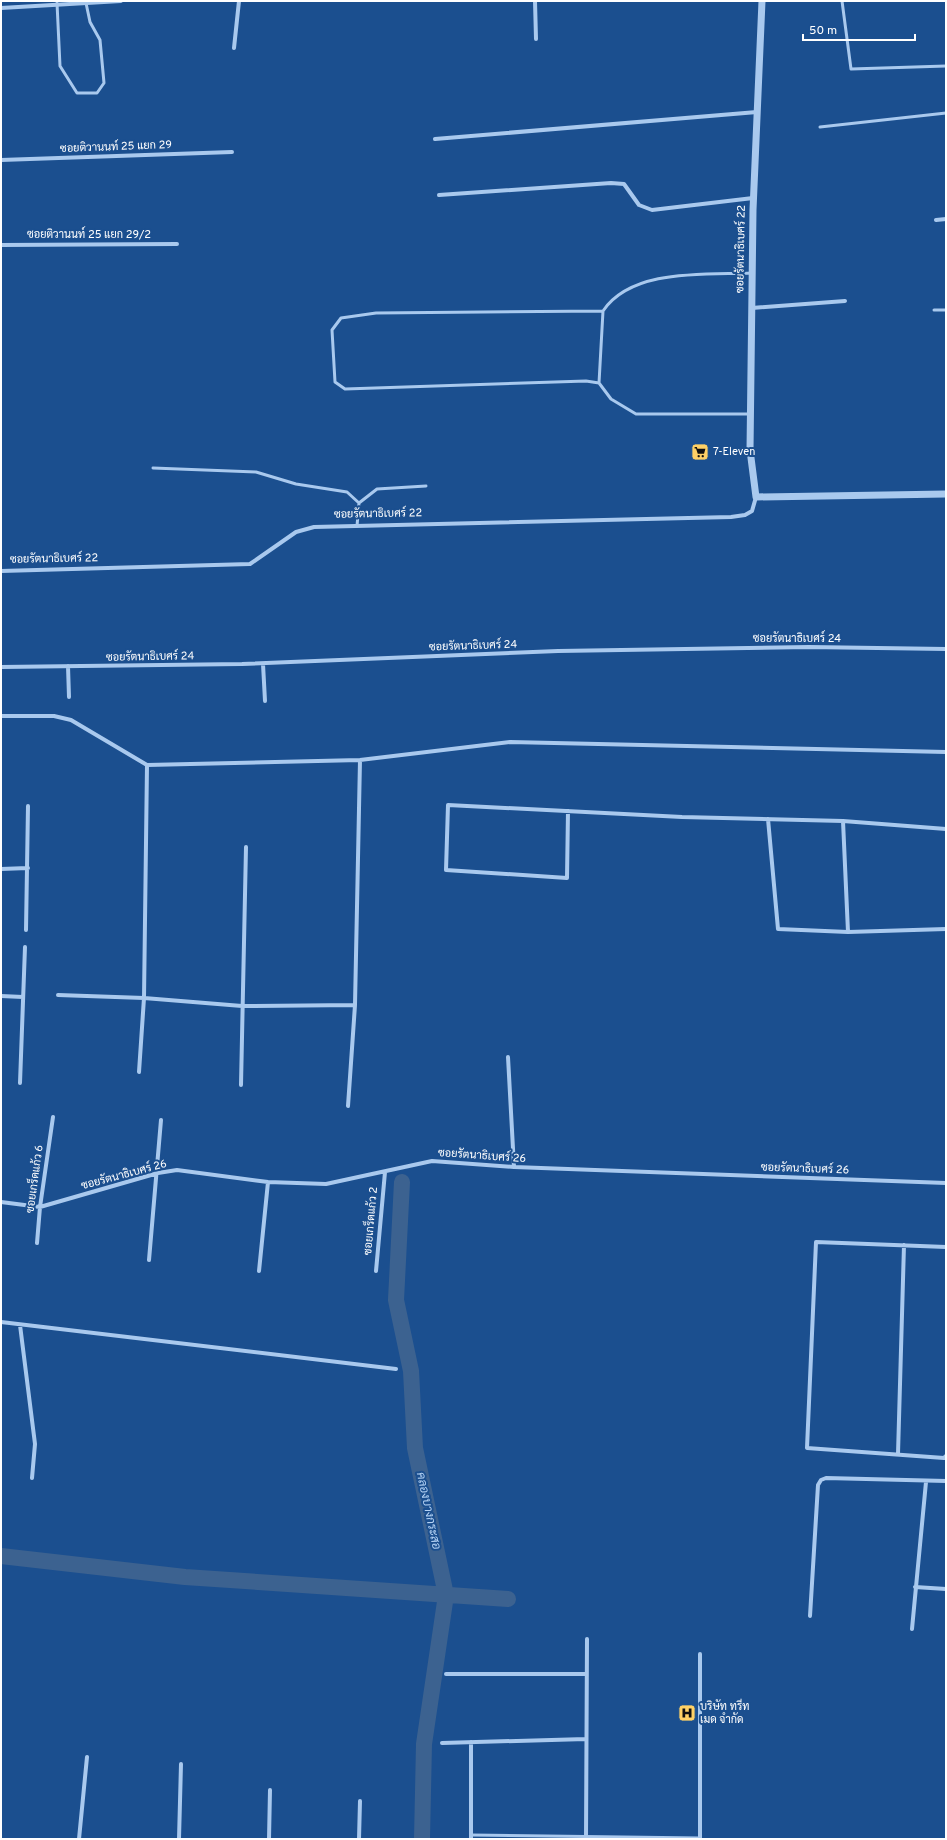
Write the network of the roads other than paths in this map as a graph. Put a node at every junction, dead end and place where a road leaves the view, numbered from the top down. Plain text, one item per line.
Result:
1 (121, 1) edge
2 (239, 1) edge
3 (535, 1) edge
4 (762, 1) edge
5 (842, 1) edge
6 (86, 2) junction
7 (57, 3) junction
8 (1, 8) edge
9 (536, 39) dead end
10 (234, 48) dead end
11 (946, 66) edge
12 (757, 112) junction
13 (946, 113) edge
14 (820, 127) dead end
15 (435, 139) dead end
16 (232, 152) dead end
17 (1, 160) edge
18 (439, 195) dead end
19 (753, 198) junction
20 (946, 219) edge
21 (936, 220) dead end
22 (177, 244) dead end
23 (1, 245) edge
24 (752, 273) junction
25 (845, 301) dead end
26 (752, 308) junction
27 (934, 310) dead end
28 (946, 310) edge
29 (603, 311) junction
30 (599, 383) junction
31 (750, 414) junction
32 (153, 468) dead end
33 (426, 486) dead end
34 (946, 494) edge
35 (756, 497) junction
36 (359, 503) junction
37 (357, 526) junction
38 (1, 571) edge
39 (946, 649) edge
40 (263, 664) junction
41 (68, 666) junction
42 (1, 667) edge
43 (69, 697) dead end
44 (265, 701) dead end
45 (1, 716) edge
46 (946, 752) edge
47 (360, 760) junction
48 (147, 765) junction
49 (28, 806) dead end
50 (568, 811) junction
51 (768, 819) junction
52 (843, 821) junction
53 (946, 829) edge
54 (246, 847) dead end
55 (28, 868) junction
56 (1, 869) edge
57 (946, 928) edge
58 (26, 930) dead end
59 (848, 932) junction
60 (25, 947) dead end
61 (58, 995) dead end
62 (1, 996) edge
63 (23, 997) junction
64 (144, 998) junction
65 (355, 1005) junction
66 (242, 1006) junction
67 (508, 1057) dead end
68 (139, 1072) dead end
69 (20, 1083) dead end
70 (241, 1085) dead end
71 (348, 1106) dead end
72 (53, 1117) dead end
73 (161, 1120) dead end
74 (514, 1167) junction
75 (385, 1172) junction
76 (158, 1173) junction
77 (268, 1182) junction
78 (946, 1183) edge
79 (1, 1202) edge
80 (40, 1207) junction
81 (37, 1243) dead end
82 (904, 1246) junction
83 (946, 1247) edge
84 (149, 1260) dead end
85 (259, 1271) dead end
86 (376, 1271) dead end
87 (1, 1322) edge
88 (20, 1324) junction
89 (396, 1369) dead end
90 (898, 1454) junction
91 (946, 1456) edge
92 (32, 1478) dead end
93 (946, 1481) edge
94 (926, 1482) junction
95 (915, 1587) junction
96 (946, 1589) edge
97 (810, 1616) dead end
98 (912, 1629) dead end
99 (587, 1639) dead end
100 (700, 1654) dead end
101 (446, 1674) dead end
102 (587, 1674) junction
103 (586, 1740) junction
104 (471, 1742) junction
105 (442, 1743) dead end
106 (87, 1757) dead end
107 (182, 1764) dead end
108 (270, 1790) dead end
109 (360, 1801) dead end
110 (471, 1837) edge
111 (586, 1838) edge
112 (700, 1838) edge
113 (79, 1839) edge
114 (180, 1839) edge
115 (268, 1839) edge
116 (359, 1839) edge

1 - 6 street
2 - 10 street
3 - 9 street
4 - 12 street, ซอยรัตนาธิเบศร์ 22
5 - 11 lane
6 - 7 street
6 - 7 lane
7 - 8 street
12 - 15 street
12 - 19 street, ซอยรัตนาธิเบศร์ 22
13 - 14 lane
16 - 17 street, ซอยติวานนท์ 25 แยก 29
18 - 19 street
19 - 24 street, ซอยรัตนาธิเบศร์ 22
20 - 21 street
22 - 23 street, ซอยติวานนท์ 25 แยก 29/2
24 - 26 street, ซอยรัตนาธิเบศร์ 22
24 - 29 lane
25 - 26 street
26 - 31 street, ซอยรัตนาธิเบศร์ 22
27 - 28 lane
29 - 30 lane
29 - 30 lane
30 - 31 lane
31 - 35 street, ซอยรัตนาธิเบศร์ 22
32 - 36 lane
33 - 36 lane
34 - 35 street
35 - 37 street, ซอยรัตนาธิเบศร์ 22
36 - 37 lane
37 - 38 street, ซอยรัตนาธิเบศร์ 22
39 - 40 street, ซอยรัตนาธิเบศร์ 24
40 - 41 street, ซอยรัตนาธิเบศร์ 24
40 - 44 street
41 - 42 street, ซอยรัตนาธิเบศร์ 24
41 - 43 street
45 - 48 street
46 - 47 street
47 - 48 street
47 - 65 street
48 - 64 street
49 - 55 street
50 - 50 street
50 - 51 street
51 - 52 street
51 - 59 street
52 - 53 street
52 - 59 street
54 - 66 street
55 - 56 street
55 - 58 street
57 - 59 street
60 - 63 street
61 - 64 street
62 - 63 street
63 - 69 street
64 - 66 street
64 - 68 street
65 - 66 street
65 - 71 street
66 - 70 street
67 - 74 street
72 - 80 street, ซอยเกร็ดแก้ว 6
73 - 76 street
74 - 75 street, ซอยรัตนาธิเบศร์ 26
74 - 78 street, ซอยรัตนาธิเบศร์ 26
75 - 77 street, ซอยรัตนาธิเบศร์ 26
75 - 86 street, ซอยเกร็ดแก้ว 2
76 - 77 street, ซอยรัตนาธิเบศร์ 26
76 - 80 street, ซอยรัตนาธิเบศร์ 26
76 - 84 street
77 - 85 street
79 - 80 street, ซอยรัตนาธิเบศร์ 26
80 - 81 street, ซอยเกร็ดแก้ว 6
82 - 83 street
82 - 90 street
82 - 90 street
87 - 88 street
88 - 89 street
88 - 92 street
90 - 91 street
93 - 94 street
94 - 95 street
94 - 97 street
95 - 96 street
95 - 98 street
99 - 102 street
100 - 112 street
101 - 102 street
102 - 103 street
103 - 104 street
103 - 111 street
104 - 105 street
104 - 110 street
106 - 113 street
107 - 114 street
108 - 115 street
109 - 116 street
110 - 111 lane
111 - 112 lane

